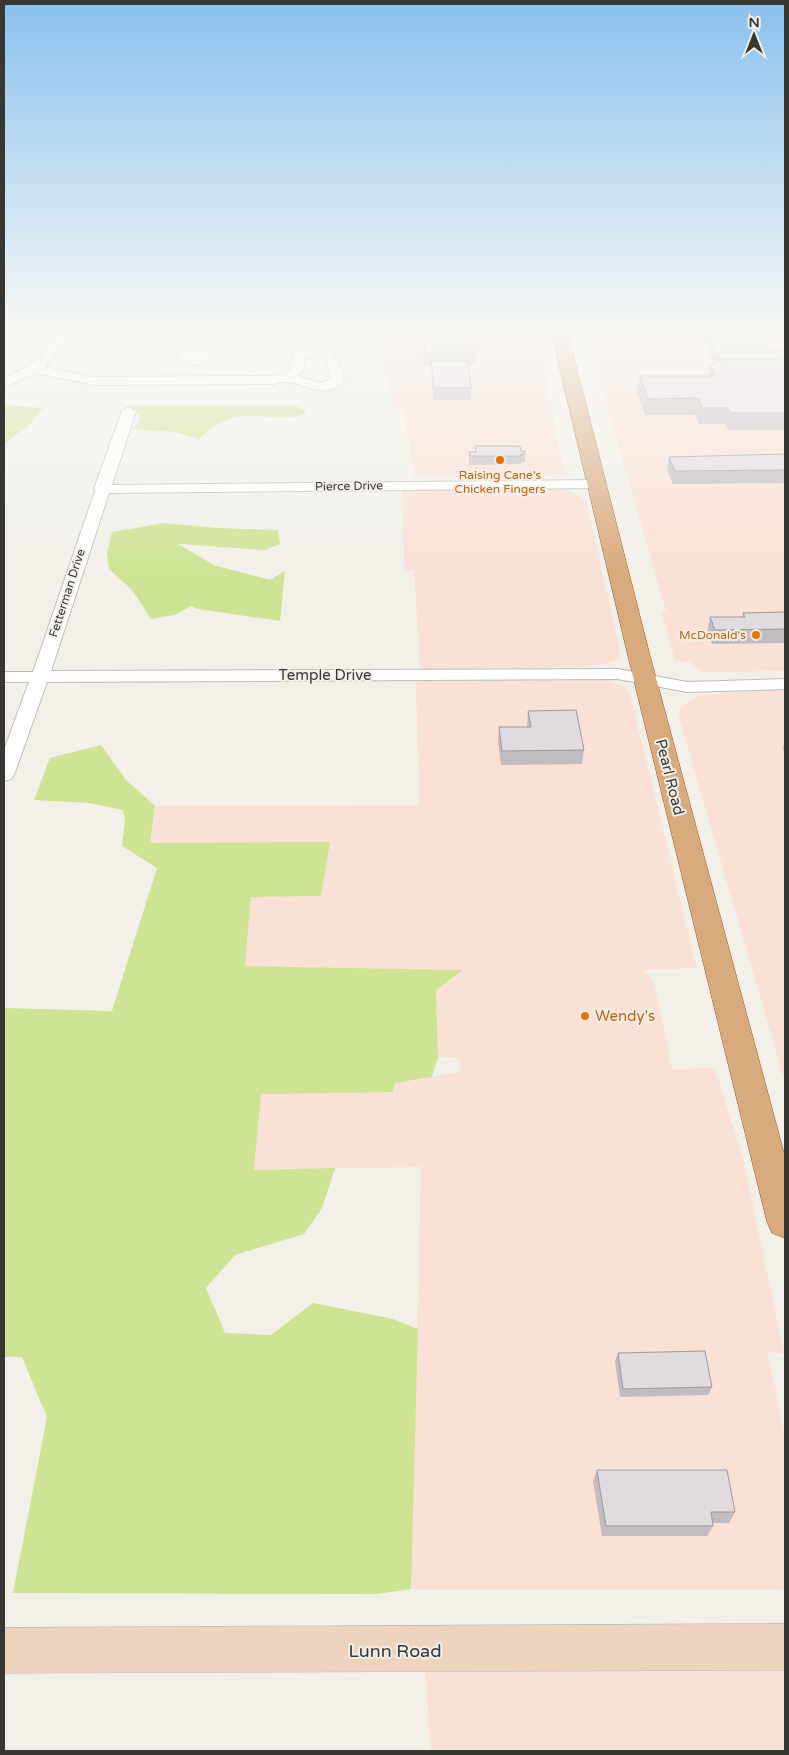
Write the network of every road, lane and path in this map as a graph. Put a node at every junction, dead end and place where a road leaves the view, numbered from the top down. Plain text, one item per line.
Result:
1 (129, 411) dead end
2 (580, 412) edge
3 (597, 484) junction
4 (101, 488) junction
5 (4, 677) edge
6 (40, 677) junction
7 (646, 678) junction
8 (785, 684) edge
9 (4, 775) edge
10 (785, 1222) edge
11 (785, 1647) edge
12 (4, 1652) edge

1 - 4 street, Fetterman Drive
2 - 3 main road, Pearl Road
3 - 4 street, Pierce Drive
3 - 7 main road, Pearl Road
4 - 6 street, Fetterman Drive
5 - 6 street, Temple Drive
6 - 7 street, Temple Drive
6 - 9 street, Fetterman Drive
7 - 8 street, Temple Drive
7 - 10 main road, Pearl Road
11 - 12 street, Lunn Road

